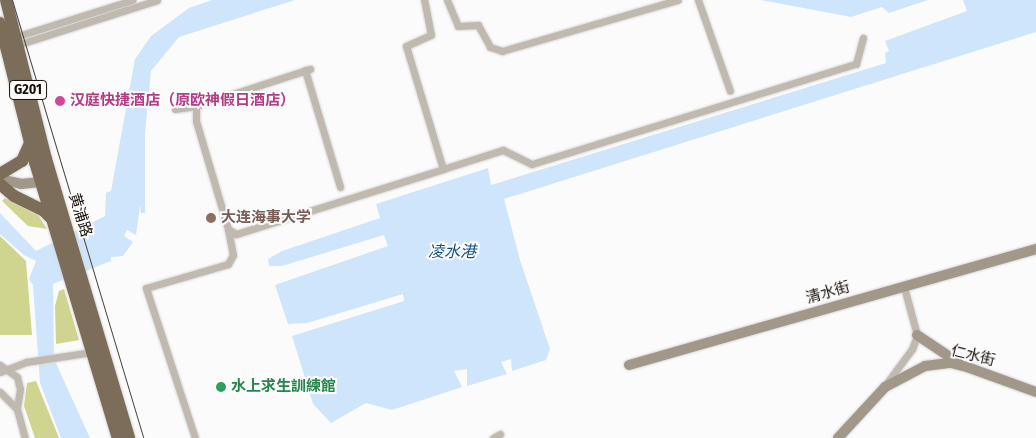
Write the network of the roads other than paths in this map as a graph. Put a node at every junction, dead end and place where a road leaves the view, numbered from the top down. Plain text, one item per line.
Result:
1 (6, 0) edge
2 (132, 0) edge
3 (157, 0) edge
4 (424, 0) edge
5 (448, 0) edge
6 (678, 0) edge
7 (698, 0) edge
8 (0, 23) edge
9 (863, 38) dead end
10 (10, 44) edge
11 (730, 91) dead end
12 (196, 106) junction
13 (176, 109) dead end
14 (30, 141) junction
15 (443, 169) junction
16 (0, 174) edge
17 (0, 179) edge
18 (47, 181) junction
19 (0, 184) edge
20 (340, 187) dead end
21 (57, 223) junction
22 (228, 229) junction
23 (1036, 249) edge
24 (76, 280) junction
25 (904, 287) junction
26 (917, 336) junction
27 (92, 352) junction
28 (629, 365) dead end
29 (967, 367) junction
30 (2, 369) edge
31 (885, 386) junction
32 (0, 392) edge
33 (1036, 392) edge
34 (17, 408) junction
35 (25, 438) edge
36 (118, 438) edge
37 (129, 438) edge
38 (195, 438) edge
39 (838, 438) edge

1 - 10 highway, 黄浦路 / G201
2 - 10 street
3 - 10 street
4 - 15 street
5 - 6 street
7 - 11 street
8 - 10 highway, 黄浦路 / G201
9 - 15 street
10 - 14 highway, 黄浦路 / G201
10 - 18 highway, 黄浦路 / G201
12 - 13 street
12 - 20 street
12 - 22 street
14 - 16 highway
14 - 18 highway, 黄浦路 / G201
15 - 22 street
17 - 18 main road
18 - 21 highway, 黄浦路 / G201
19 - 21 highway
21 - 24 highway, 黄浦路 / G201
22 - 38 street
23 - 25 main road, 清水街
24 - 27 highway, 黄浦路 / G201
24 - 37 highway, 黄浦路 / G201
25 - 26 street
25 - 28 main road, 清水街
26 - 29 main road
26 - 31 street
27 - 30 street
27 - 36 highway, 黄浦路 / G201
29 - 31 main road, 仁水街
29 - 33 main road, 仁水街
30 - 34 street
31 - 39 main road, 仁水街
32 - 34 street
34 - 35 street

